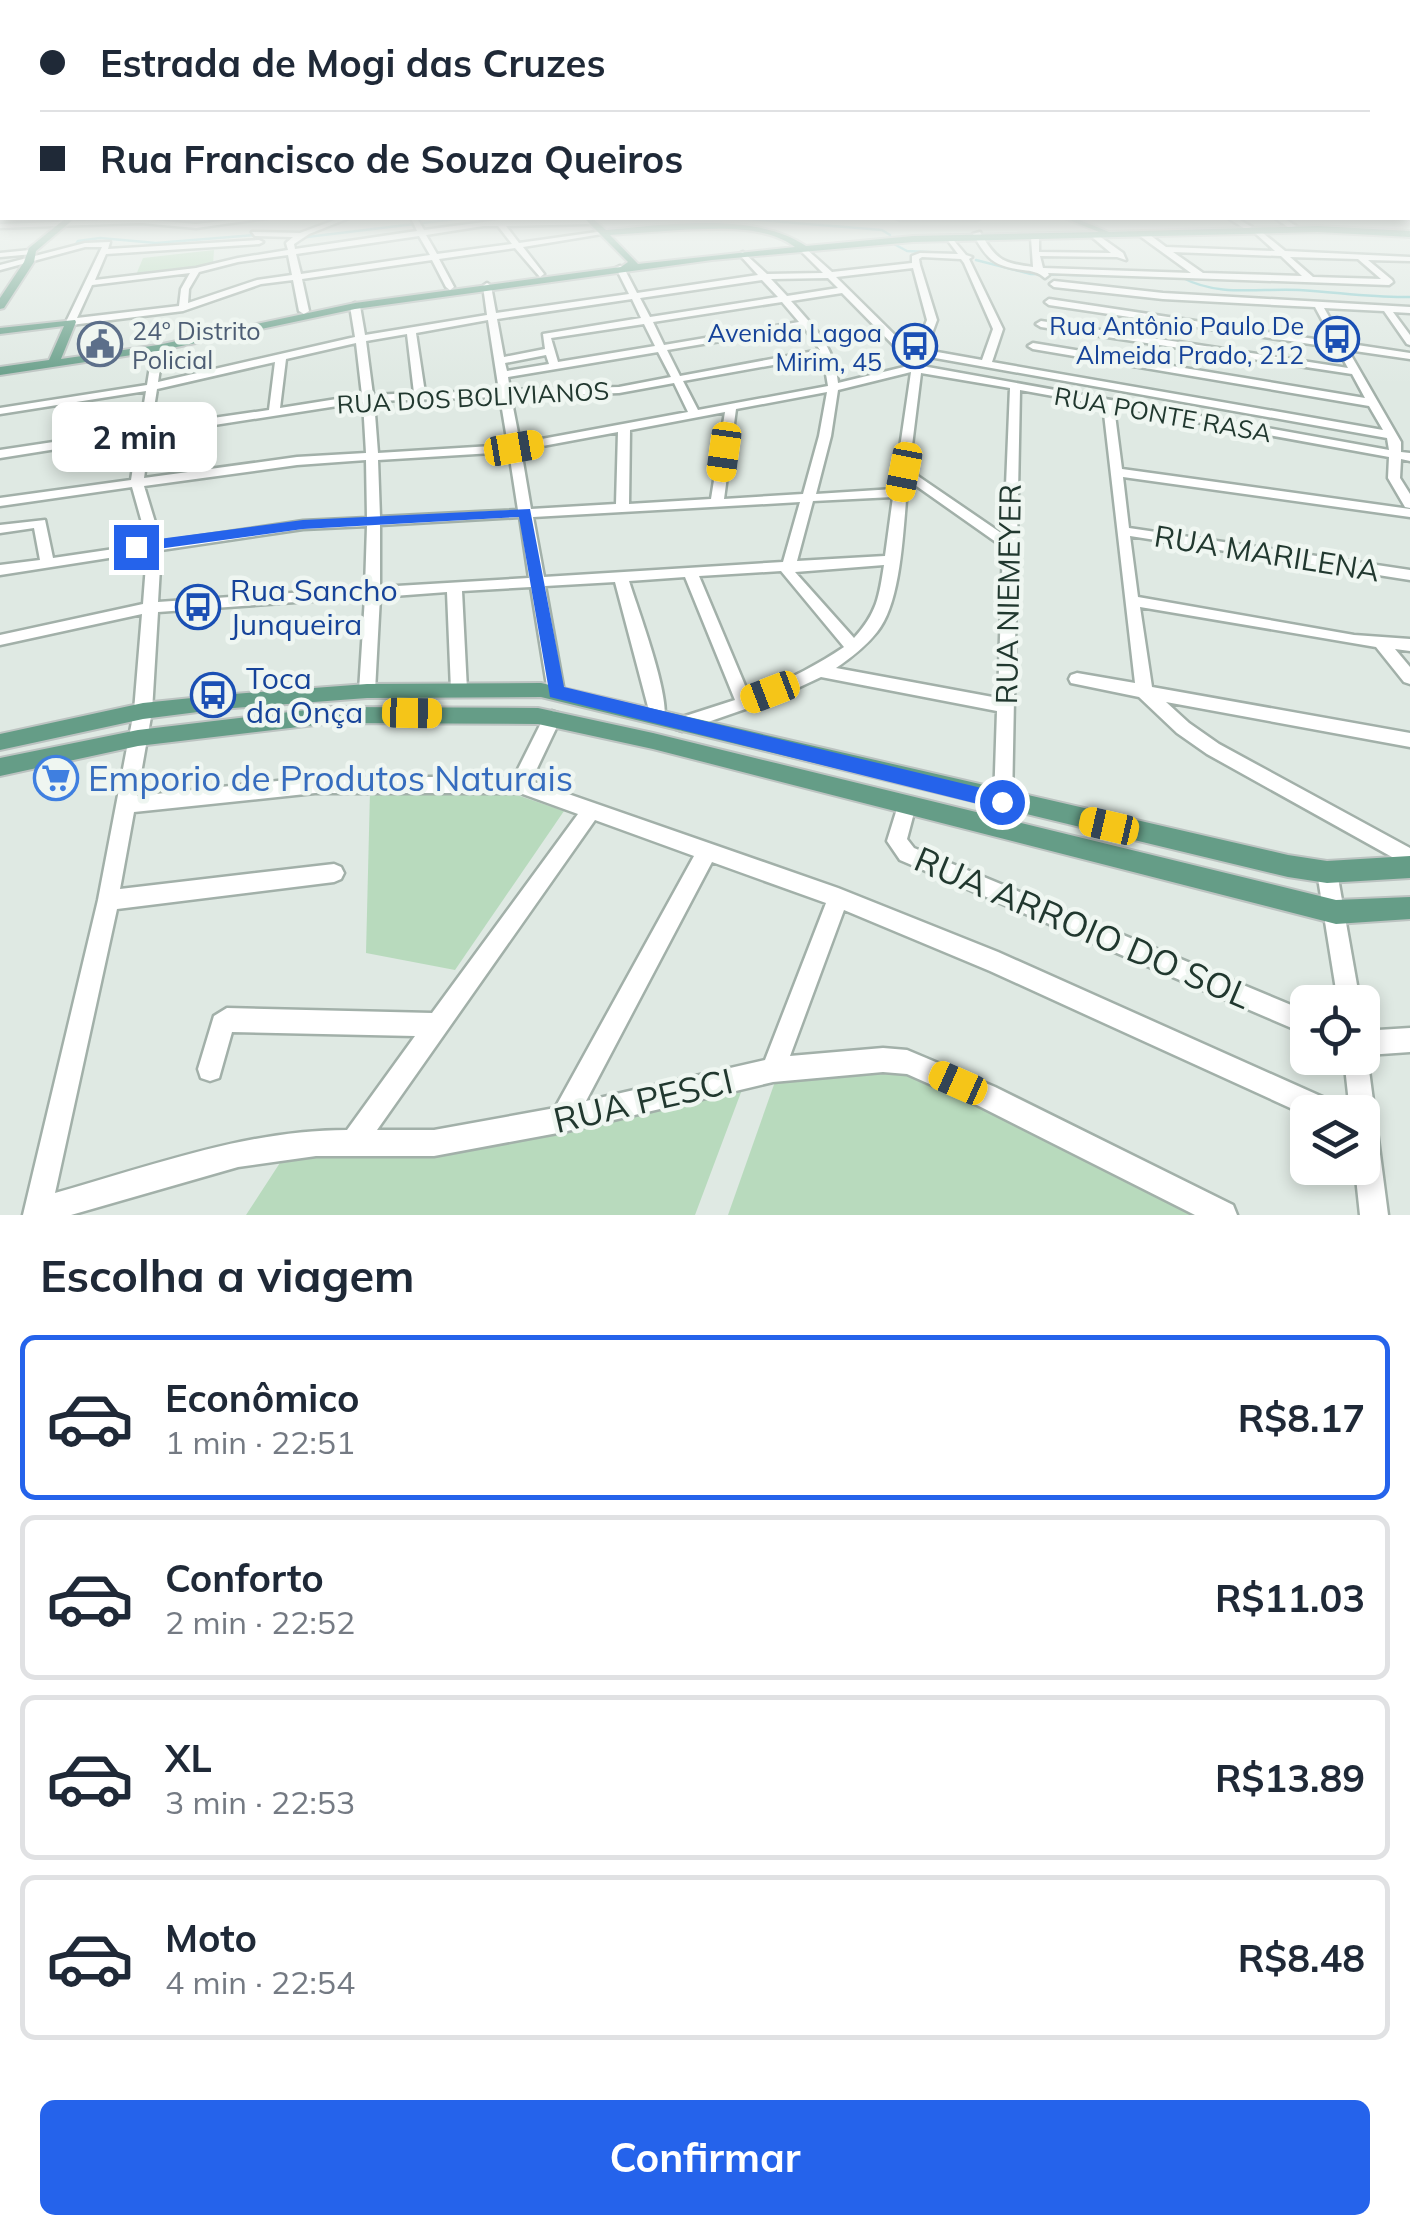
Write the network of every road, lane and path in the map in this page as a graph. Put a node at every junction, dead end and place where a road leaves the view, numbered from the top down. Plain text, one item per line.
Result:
1 (96, 272) edge
2 (182, 272) edge
3 (195, 272) edge
4 (295, 272) edge
5 (333, 272) edge
6 (442, 272) edge
7 (556, 272) edge
8 (592, 272) edge
9 (622, 272) edge
10 (759, 272) edge
11 (825, 272) edge
12 (857, 272) edge
13 (918, 272) edge
14 (971, 272) edge
15 (1031, 272) edge
16 (1044, 272) edge
17 (1140, 272) joint
18 (1196, 272) edge
19 (1302, 272) edge
20 (1379, 272) edge
21 (540, 274) joint
22 (828, 275) junction
23 (1200, 275) junction
24 (1046, 276) junction
25 (296, 277) junction
26 (764, 277) junction
27 (1311, 280) junction
28 (91, 283) junction
29 (487, 286) junction
30 (450, 287) junction
31 (6, 289) edge
32 (842, 290) junction
33 (635, 295) junction
34 (782, 300) junction
35 (1048, 302) junction
36 (1318, 304) junction
37 (0, 306) edge
38 (355, 306) junction
39 (183, 308) junction
40 (1386, 308) junction
41 (1410, 310) edge
42 (304, 311) junction
43 (491, 317) junction
44 (286, 320) junction
45 (647, 321) junction
46 (71, 322) junction
47 (804, 324) junction
48 (1041, 324) junction
49 (0, 331) edge
50 (411, 331) junction
51 (361, 340) junction
52 (1410, 342) edge
53 (1034, 346) junction
54 (1341, 346) junction
55 (158, 348) junction
56 (660, 348) junction
57 (550, 351) junction
58 (826, 352) junction
59 (1410, 356) edge
60 (281, 358) junction
61 (500, 361) junction
62 (918, 361) junction
63 (55, 362) junction
64 (986, 364) junction
65 (554, 366) junction
66 (0, 368) edge
67 (1024, 371) junction
68 (1356, 372) junction
69 (502, 375) junction
70 (678, 380) junction
71 (1015, 386) junction
72 (152, 387) junction
73 (832, 388) junction
74 (504, 394) junction
75 (420, 396) junction
76 (367, 398) junction
77 (1373, 402) junction
78 (1108, 404) junction
79 (731, 407) junction
80 (0, 411) edge
81 (274, 411) junction
82 (695, 414) junction
83 (624, 428) junction
84 (145, 430) junction
85 (1391, 435) junction
86 (514, 448) junction
87 (0, 454) edge
88 (370, 455) junction
89 (1404, 456) edge
90 (904, 472) junction
91 (1115, 472) junction
92 (137, 482) junction
93 (900, 493) junction
94 (808, 499) junction
95 (2, 502) edge
96 (717, 503) junction
97 (1410, 504) edge
98 (622, 508) junction
99 (525, 512) junction
100 (1410, 513) edge
101 (373, 520) junction
102 (0, 526) edge
103 (1123, 531) junction
104 (154, 544) junction
105 (1009, 545) junction
106 (892, 560) junction
107 (46, 562) junction
108 (788, 567) junction
109 (0, 570) edge
110 (690, 573) junction
111 (1410, 576) edge
112 (621, 577) junction
113 (537, 583) junction
114 (454, 588) junction
115 (372, 592) junction
116 (1131, 601) junction
117 (150, 607) junction
118 (0, 640) edge
119 (1382, 644) junction
120 (1410, 645) edge
121 (854, 648) junction
122 (820, 671) junction
123 (1410, 678) edge
124 (1077, 679) dead end
125 (459, 690) junction
126 (367, 691) junction
127 (556, 692) junction
128 (1145, 692) junction
129 (744, 702) junction
130 (1006, 706) junction
131 (143, 712) junction
132 (658, 717) junction
133 (552, 718) junction
134 (682, 724) junction
135 (138, 738) junction
136 (1410, 740) edge
137 (0, 742) edge
138 (0, 767) edge
139 (520, 785) junction
140 (1002, 802) junction
141 (125, 805) junction
142 (907, 805) junction
143 (592, 809) junction
144 (707, 851) junction
145 (1410, 858) edge
146 (1410, 867) edge
147 (1327, 872) junction
148 (334, 874) dead end
149 (838, 898) junction
150 (108, 900) junction
151 (1410, 908) edge
152 (1336, 912) junction
153 (1347, 985) edge
154 (1290, 1016) edge
155 (436, 1025) junction
156 (1410, 1040) edge
157 (1380, 1042) edge
158 (210, 1069) dead end
159 (774, 1070) junction
160 (1290, 1095) edge
161 (563, 1119) junction
162 (353, 1143) junction
163 (1371, 1185) edge
164 (37, 1213) edge
165 (1224, 1215) edge
166 (1374, 1215) edge

1 - 28 street
2 - 28 street
3 - 39 street
4 - 25 street
5 - 25 street
6 - 30 street
7 - 21 main road
8 - 29 main road
9 - 33 street
10 - 26 street
11 - 22 street
12 - 22 street
13 - 62 street
14 - 64 street
15 - 24 street
16 - 24 street
17 - 23 street
17 - 24 street
18 - 23 street
19 - 27 street
20 - 27 street
21 - 30 main road
22 - 26 street
22 - 32 street
23 - 27 street
24 - 35 street
24 - 36 street
25 - 39 street
25 - 42 street
26 - 33 street
26 - 34 street
28 - 46 street
29 - 38 main road
29 - 43 street
30 - 42 main road
31 - 37 main road
32 - 34 street
32 - 62 street
33 - 43 street
33 - 45 street
34 - 45 street
34 - 47 street
35 - 48 street
35 - 54 street
36 - 40 street
36 - 54 street
38 - 44 main road
38 - 51 street
39 - 46 street
40 - 41 street
40 - 52 street
42 - 44 main road
42 - 63 main road
43 - 50 street
43 - 61 street
44 - 55 main road
45 - 56 street
45 - 57 street
46 - 49 main road
46 - 63 main road
47 - 56 street
47 - 58 street
48 - 53 street
48 - 68 street
50 - 51 street
50 - 75 street
51 - 60 street
51 - 76 street
53 - 67 street
53 - 77 street
54 - 59 street
54 - 68 street
55 - 63 main road
55 - 72 street
56 - 65 street
56 - 70 street
57 - 61 street
57 - 65 street
58 - 70 street, RUA DOS BOLIVIANOS
58 - 73 street
60 - 72 street
60 - 81 street
61 - 69 street
62 - 64 street
62 - 71 street, RUA PONTE RASA
62 - 73 street
62 - 90 street
63 - 66 main road
64 - 67 street
65 - 69 street
67 - 85 street
68 - 77 street
69 - 74 street
70 - 74 street, RUA DOS BOLIVIANOS
70 - 82 street
71 - 78 street, RUA PONTE RASA
71 - 105 street, RUA NIEMEYER
72 - 80 street
72 - 84 street
73 - 79 street
73 - 94 street
74 - 75 street, RUA DOS BOLIVIANOS
74 - 86 street
75 - 76 street, RUA DOS BOLIVIANOS
76 - 81 street, RUA DOS BOLIVIANOS
76 - 88 street
77 - 85 street
78 - 89 street, RUA PONTE RASA
78 - 91 street
79 - 82 street
79 - 96 street
81 - 84 street, RUA DOS BOLIVIANOS
82 - 83 street
83 - 86 street
83 - 98 street
84 - 87 street, RUA DOS BOLIVIANOS
84 - 92 street
85 - 89 street
86 - 88 street
86 - 99 street
88 - 92 street
88 - 101 street
89 - 97 street
90 - 93 street
90 - 105 street
91 - 100 street
91 - 103 street
92 - 95 street
92 - 104 street
93 - 94 street
93 - 106 street
94 - 96 street
94 - 108 street
95 - 102 street
96 - 98 street
98 - 99 street
99 - 101 street
99 - 113 street
101 - 104 street
101 - 115 street
102 - 107 street
103 - 111 street, RUA MARILENA
103 - 116 street
104 - 107 street
104 - 117 street
105 - 130 street, RUA NIEMEYER
106 - 108 street
106 - 121 street
107 - 109 street
108 - 110 street
108 - 121 street
110 - 112 street
110 - 129 street
112 - 113 street
112 - 132 street
113 - 114 street
113 - 127 street
114 - 115 street
114 - 125 street
115 - 117 street
115 - 126 street
116 - 119 street
116 - 128 street
117 - 118 street
117 - 131 street
119 - 120 street
119 - 123 street
121 - 122 street
122 - 129 street
122 - 130 street
124 - 128 street
125 - 126 main road
125 - 127 main road
126 - 131 main road
127 - 132 main road
128 - 136 street
128 - 145 street
129 - 134 street
130 - 140 street, RUA NIEMEYER
131 - 135 street
131 - 137 main road
132 - 134 main road
133 - 135 main road
133 - 139 street
133 - 142 main road
134 - 140 main road
135 - 138 main road
135 - 141 street
139 - 141 street
139 - 143 street
140 - 147 main road
141 - 150 street
142 - 152 main road
142 - 154 street, RUA ARROIO DO SOL
143 - 144 street
143 - 155 street
144 - 149 street
144 - 161 street
146 - 147 main road
147 - 152 street
148 - 150 street
149 - 159 street
149 - 160 street
150 - 164 street
151 - 152 main road
152 - 153 street
155 - 158 street
155 - 162 street
156 - 157 street
159 - 161 street, RUA PESCI
159 - 165 street, RUA PESCI
161 - 162 street, RUA PESCI
162 - 164 street, RUA PESCI
163 - 166 street

